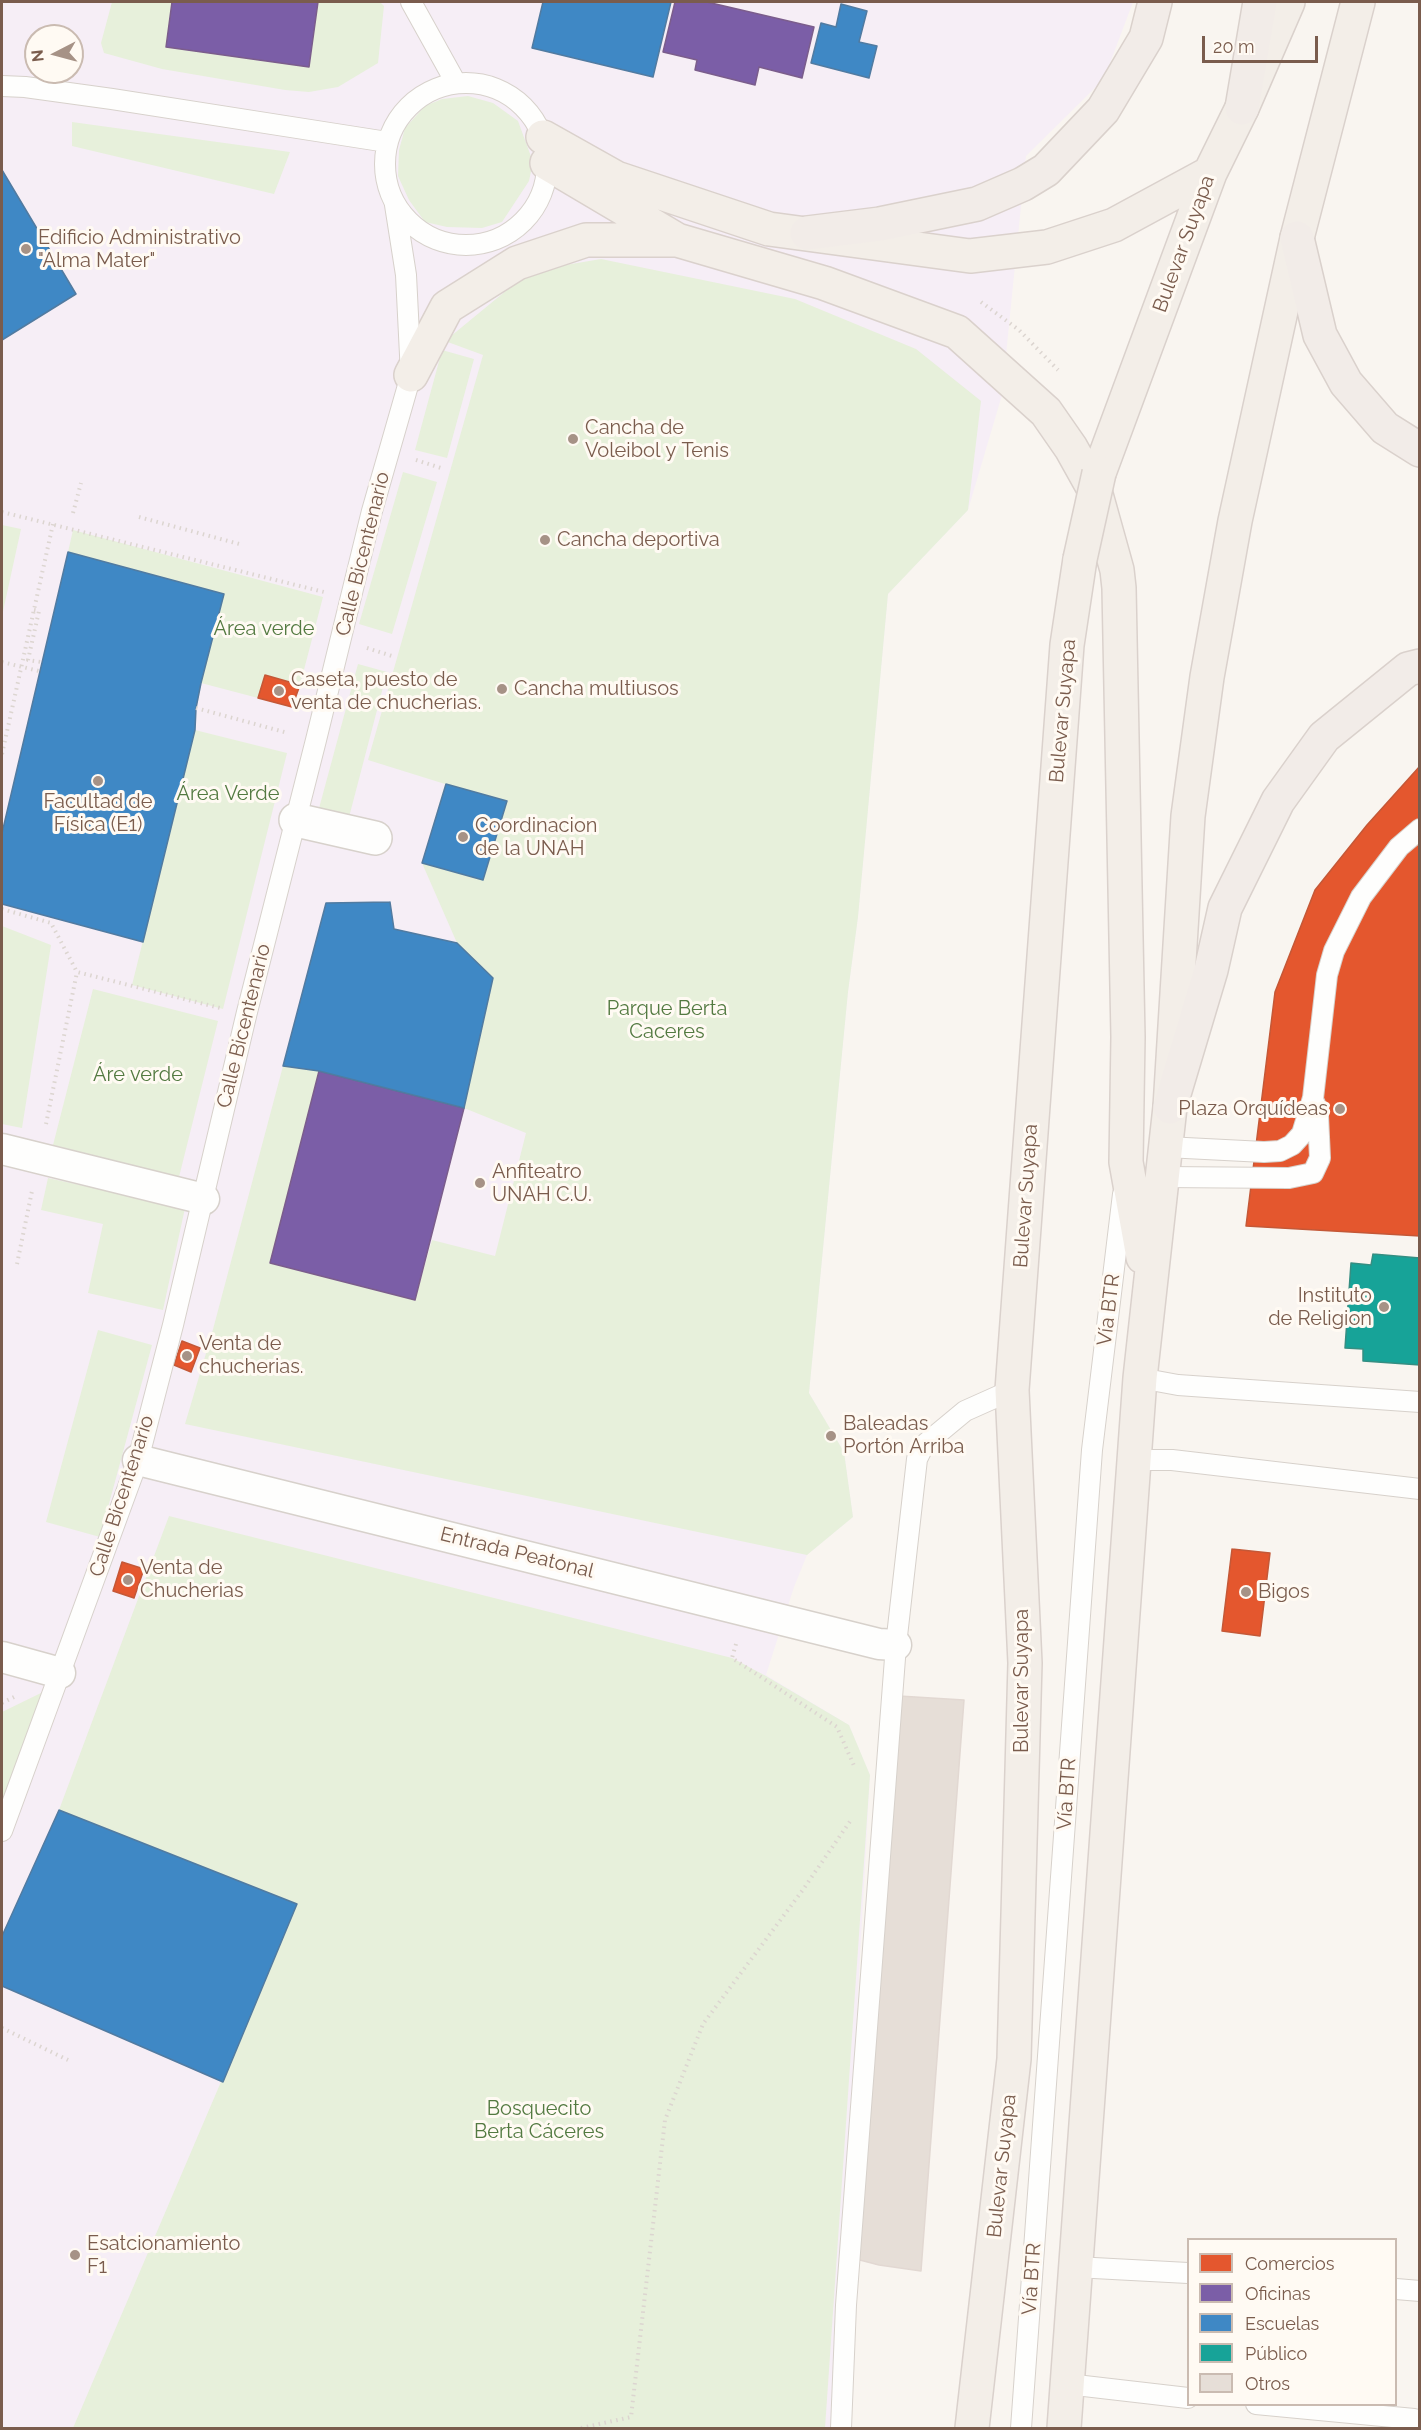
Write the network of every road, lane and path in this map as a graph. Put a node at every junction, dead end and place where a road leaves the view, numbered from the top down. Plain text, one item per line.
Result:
1 (411, 2) edge
2 (1155, 2) edge
3 (1260, 2) edge
4 (1288, 2) edge
5 (1358, 2) edge
6 (456, 83) junction
7 (2, 86) edge
8 (1242, 108) junction
9 (387, 142) junction
10 (545, 150) junction
11 (1210, 174) junction
12 (395, 206) junction
13 (807, 233) junction
14 (1297, 238) junction
15 (677, 240) junction
16 (411, 375) junction
17 (1419, 450) edge
18 (81, 483) dead end
19 (2, 512) edge
20 (73, 513) dead end
21 (139, 518) dead end
22 (53, 523) junction
23 (243, 544) dead end
24 (351, 599) junction
25 (34, 610) junction
26 (2, 662) edge
27 (41, 663) dead end
28 (22, 666) junction
29 (1419, 666) edge
30 (39, 671) dead end
31 (196, 708) dead end
32 (316, 740) junction
33 (2, 754) edge
34 (296, 820) junction
35 (1419, 829) edge
36 (375, 838) dead end
37 (2, 909) edge
38 (78, 972) junction
39 (247, 1012) junction
40 (1313, 1098) junction
41 (1170, 1107) junction
42 (2, 1149) edge
43 (39, 1158) junction
44 (1126, 1162) junction
45 (1164, 1162) junction
46 (204, 1199) junction
47 (17, 1264) dead end
48 (1150, 1293) junction
49 (1140, 1378) junction
50 (1012, 1390) junction
51 (1419, 1402) edge
52 (138, 1460) junction
53 (1133, 1460) junction
54 (1419, 1489) edge
55 (745, 1610) junction
56 (896, 1645) junction
57 (2, 1657) edge
58 (60, 1673) junction
59 (855, 1774) dead end
60 (853, 1811) dead end
61 (2, 1831) edge
62 (2, 2028) edge
63 (68, 2060) dead end
64 (1075, 2267) junction
65 (1187, 2273) edge
66 (1397, 2289) edge
67 (1419, 2291) edge
68 (1067, 2384) junction
69 (1187, 2398) edge
70 (1277, 2406) edge
71 (1414, 2419) dead end
72 (581, 2428) edge
73 (841, 2428) edge
74 (972, 2428) edge
75 (1021, 2428) edge
76 (1064, 2428) edge

1 - 6 lane
2 - 13 highway
3 - 8 highway
4 - 8 main road, Bulevar Suyapa
5 - 14 main road
6 - 9 lane
6 - 10 lane
7 - 9 lane
8 - 11 main road, Bulevar Suyapa
9 - 12 lane
10 - 12 lane
10 - 13 main road
10 - 15 main road
11 - 13 main road
11 - 50 main road, Bulevar Suyapa, bridge
12 - 16 lane, Calle Bicentenario
14 - 17 highway
14 - 41 main road
15 - 16 main road
15 - 44 main road
16 - 24 lane, Calle Bicentenario
18 - 20 path
19 - 22 path
21 - 23 path
22 - 24 path
22 - 25 path
24 - 32 lane, Calle Bicentenario
25 - 27 path
25 - 28 path
26 - 28 path
28 - 30 path
28 - 33 path
29 - 41 highway
31 - 32 path
32 - 34 lane, Calle Bicentenario
34 - 36 street
34 - 39 lane, Calle Bicentenario
35 - 40 lane
37 - 38 path
38 - 39 path
38 - 43 path
39 - 46 lane, Calle Bicentenario
40 - 45 lane
40 - 45 lane
41 - 45 main road
42 - 43 street
43 - 46 street
43 - 47 path
44 - 48 main road
44 - 75 lane, Vía BTR
45 - 48 main road
46 - 52 lane, Calle Bicentenario
48 - 49 main road
49 - 51 lane
49 - 53 main road
50 - 56 lane
50 - 74 main road, Bulevar Suyapa
52 - 55 street, Entrada Peatonal
52 - 58 lane, Calle Bicentenario
53 - 54 lane
53 - 64 main road
55 - 56 street, Entrada Peatonal
55 - 59 path
56 - 73 lane
57 - 58 street
58 - 61 lane, Calle Bicentenario
60 - 72 path
62 - 63 path
64 - 65 lane
64 - 68 main road
66 - 67 lane
68 - 69 lane
68 - 76 main road
70 - 71 lane

